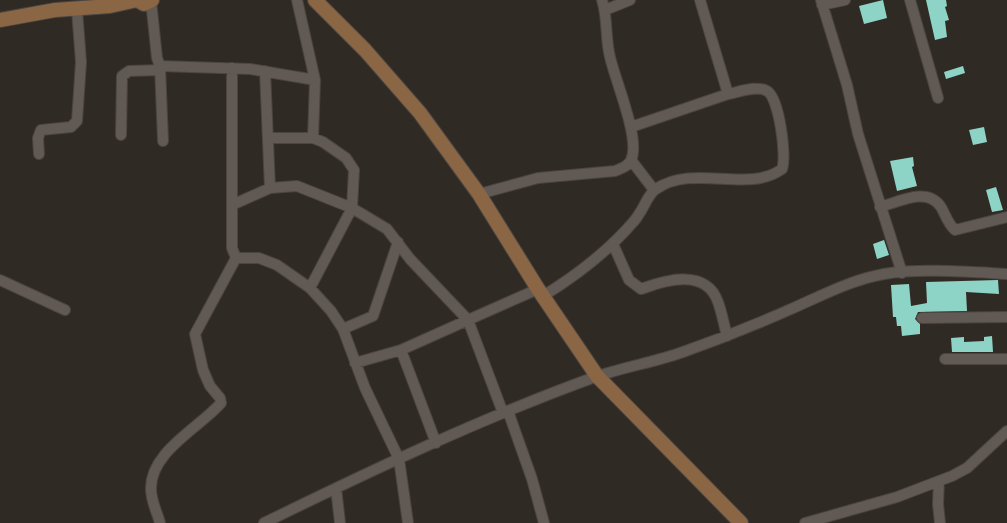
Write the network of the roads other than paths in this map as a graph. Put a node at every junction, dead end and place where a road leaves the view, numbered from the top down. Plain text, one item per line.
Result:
1 (91, 0) edge
2 (144, 0) edge
3 (297, 0) edge
4 (315, 0) edge
5 (320, 0) edge
6 (630, 0) edge
7 (700, 0) edge
8 (845, 0) edge
9 (910, 0) edge
10 (822, 3) edge
11 (603, 5) edge
12 (55, 10) junction
13 (77, 10) junction
14 (330, 13) junction
15 (0, 20) edge
16 (161, 68) junction
17 (232, 68) junction
18 (265, 71) junction
19 (315, 80) junction
20 (728, 94) junction
21 (938, 98) dead end
22 (631, 127) junction
23 (121, 135) dead end
24 (268, 138) junction
25 (313, 138) junction
26 (163, 141) dead end
27 (39, 154) dead end
28 (631, 160) junction
29 (270, 188) junction
30 (654, 190) junction
31 (479, 194) junction
32 (232, 205) junction
33 (880, 207) junction
34 (352, 208) junction
35 (1007, 218) edge
36 (398, 242) junction
37 (613, 244) junction
38 (236, 258) junction
39 (902, 273) junction
40 (1007, 274) edge
41 (0, 280) edge
42 (310, 288) junction
43 (541, 292) junction
44 (65, 310) dead end
45 (1007, 317) edge
46 (922, 318) dead end
47 (468, 320) junction
48 (343, 330) junction
49 (727, 336) junction
50 (401, 350) junction
51 (945, 359) dead end
52 (1007, 359) edge
53 (355, 363) junction
54 (598, 376) junction
55 (505, 412) junction
56 (1007, 431) edge
57 (436, 443) junction
58 (398, 459) junction
59 (939, 480) junction
60 (336, 488) junction
61 (160, 523) edge
62 (264, 523) edge
63 (340, 523) edge
64 (408, 523) edge
65 (544, 523) edge
66 (741, 523) edge
67 (805, 523) edge
68 (940, 523) edge

1 - 12 street
2 - 13 street
2 - 16 street
3 - 19 street
4 - 14 street
5 - 14 street
6 - 11 street
7 - 20 street
8 - 10 street
9 - 21 street
10 - 33 street
11 - 22 street
12 - 13 street
12 - 15 street
13 - 27 street
14 - 31 street
16 - 17 street
16 - 23 street
16 - 26 street
17 - 18 street
17 - 32 street
18 - 19 street
18 - 24 street
19 - 25 street
20 - 22 street
20 - 30 street
22 - 28 street
24 - 25 street
24 - 29 street
25 - 34 street
28 - 30 street
28 - 31 street
29 - 32 street
29 - 34 street
30 - 37 street
31 - 43 street
32 - 38 street
33 - 35 street
33 - 39 street
34 - 36 street
34 - 42 street
36 - 47 street
36 - 48 street
37 - 43 street
37 - 49 street
38 - 42 street
38 - 61 street
39 - 40 street
39 - 49 street
41 - 44 street
42 - 48 street
43 - 47 street
43 - 54 street
45 - 46 street
47 - 50 street
47 - 55 street
48 - 53 street
49 - 54 street
50 - 53 street
50 - 57 street
51 - 52 street
53 - 58 street
54 - 55 street
54 - 66 street
55 - 57 street
55 - 65 street
56 - 59 street
57 - 58 street
58 - 60 street
58 - 64 street
59 - 67 street
59 - 68 street
60 - 62 street
60 - 63 street

